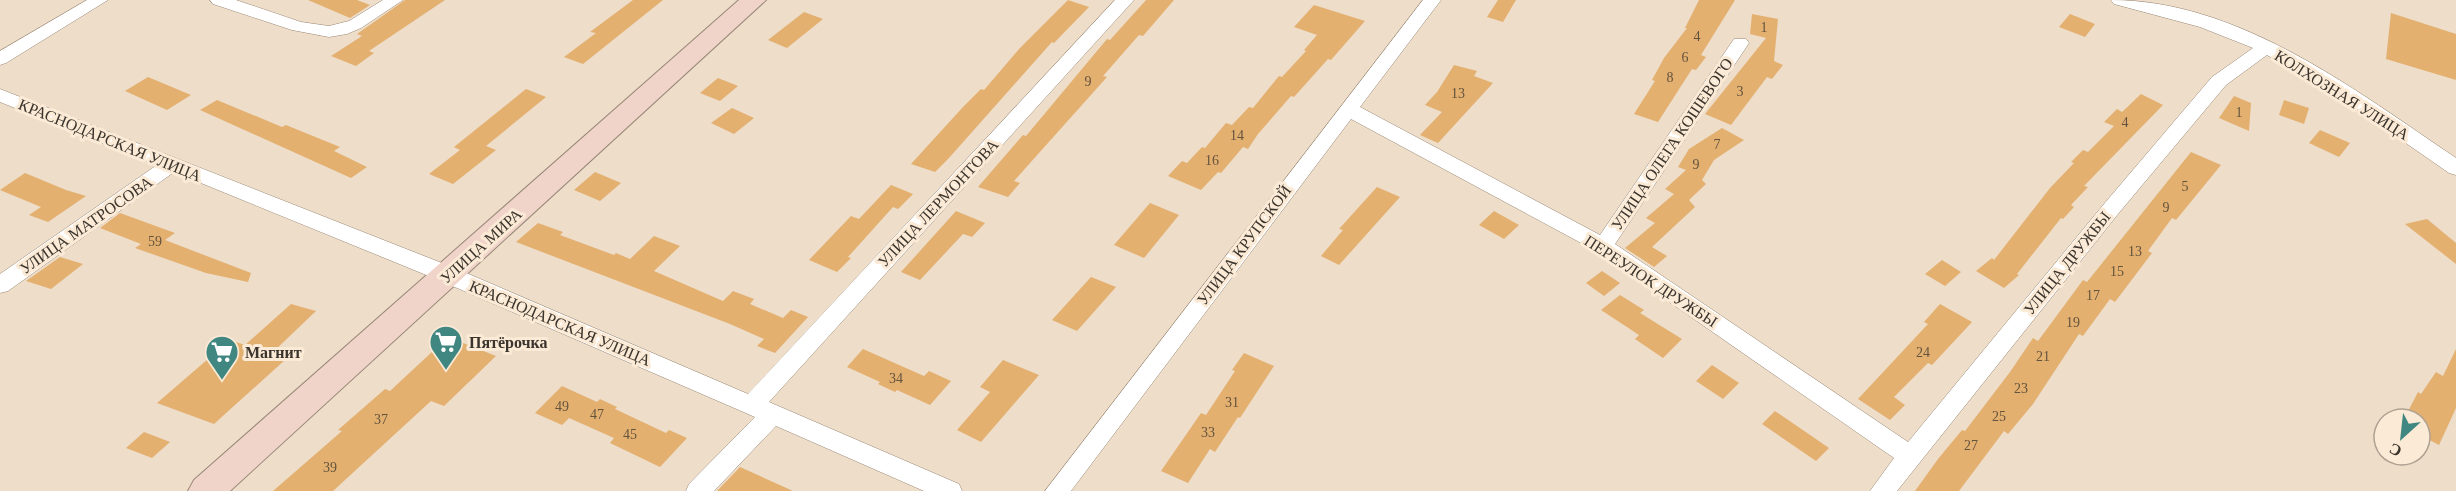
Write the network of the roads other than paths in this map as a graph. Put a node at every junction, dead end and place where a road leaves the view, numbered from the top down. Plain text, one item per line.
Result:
1 (99, 0) edge
2 (219, 0) edge
3 (394, 0) edge
4 (754, 0) edge
5 (1125, 0) edge
6 (1432, 0) edge
7 (2120, 0) edge
8 (1740, 43) dead end
9 (2265, 47) junction
10 (0, 59) edge
11 (0, 95) edge
12 (1348, 110) junction
13 (171, 165) junction
14 (2456, 168) edge
15 (1603, 246) junction
16 (449, 275) junction
17 (0, 285) edge
18 (762, 411) junction
19 (1910, 456) junction
20 (206, 491) edge
21 (698, 491) edge
22 (950, 491) edge
23 (1057, 491) edge
24 (1882, 491) edge

1 - 10 street
2 - 3 street
4 - 16 main road, УЛИЦА МИРА
5 - 18 street, УЛИЦА ЛЕРМОНТОВА
6 - 12 street, УЛИЦА КРУПСКОЙ
7 - 9 street, КОЛХОЗНАЯ УЛИЦА
8 - 15 street, УЛИЦА ОЛЕГА КОШЕВОГО
9 - 14 street, КОЛХОЗНАЯ УЛИЦА
9 - 19 street, УЛИЦА ДРУЖБЫ
11 - 13 street, КРАСНОДАРСКАЯ УЛИЦА
12 - 15 street, ПЕРЕУЛОК ДРУЖБЫ
12 - 23 street, УЛИЦА КРУПСКОЙ
13 - 16 street, КРАСНОДАРСКАЯ УЛИЦА
13 - 17 street, УЛИЦА МАТРОСОВА
15 - 19 street, ПЕРЕУЛОК ДРУЖБЫ
16 - 18 street, КРАСНОДАРСКАЯ УЛИЦА
16 - 20 main road, УЛИЦА МИРА
18 - 21 street, УЛИЦА ЛЕРМОНТОВА
18 - 22 street, КРАСНОДАРСКАЯ УЛИЦА
19 - 24 street, УЛИЦА ДРУЖБЫ

